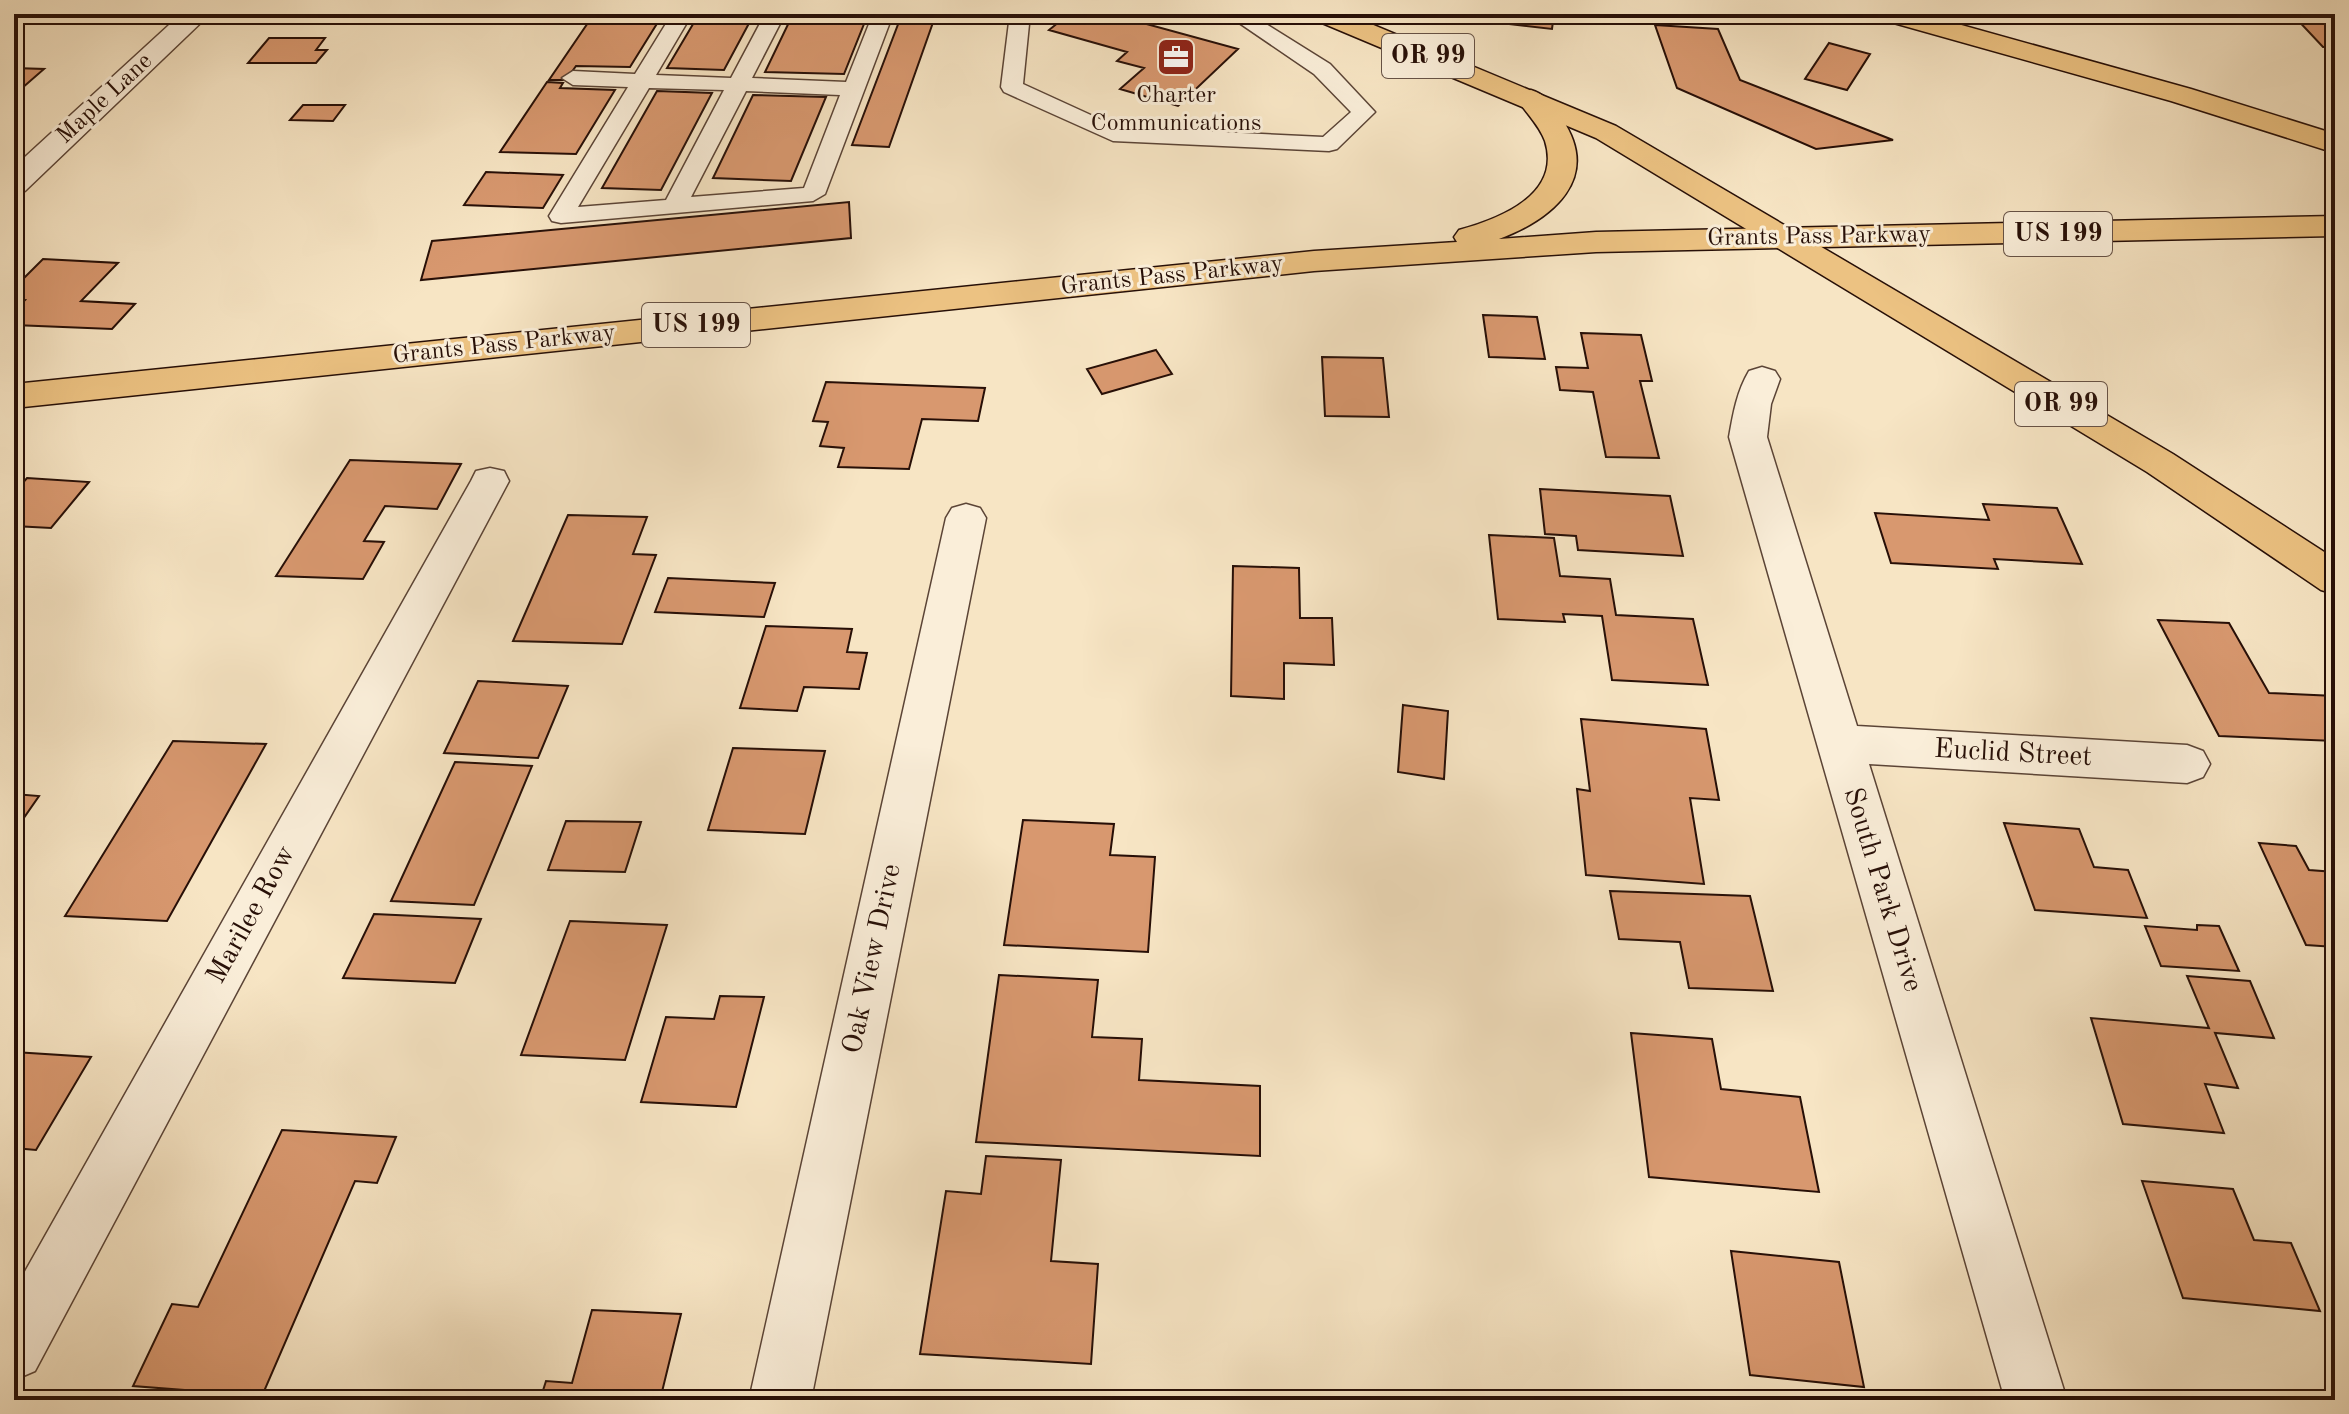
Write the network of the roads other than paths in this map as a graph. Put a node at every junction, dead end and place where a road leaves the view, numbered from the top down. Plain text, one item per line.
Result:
1 (197, 14) edge
2 (682, 14) edge
3 (775, 14) edge
4 (883, 14) edge
5 (1020, 14) edge
6 (1236, 14) edge
7 (1324, 14) edge
8 (1892, 14) edge
9 (573, 78) dead end
10 (643, 81) junction
11 (738, 84) junction
12 (854, 89) junction
13 (1531, 99) junction
14 (2335, 144) edge
15 (14, 184) edge
16 (674, 207) junction
17 (2335, 226) edge
18 (1782, 237) junction
19 (1379, 257) junction
20 (1762, 379) dead end
21 (14, 396) edge
22 (490, 481) dead end
23 (966, 518) dead end
24 (2335, 579) edge
25 (1838, 744) junction
26 (2187, 764) dead end
27 (14, 1350) edge
28 (780, 1400) edge
29 (2036, 1400) edge

1 - 15 street, Maple Lane
2 - 10 lane
3 - 11 lane
4 - 12 lane
5 - 6 lane
7 - 13 main road, OR 99
8 - 14 main road
9 - 10 lane
10 - 11 lane
10 - 16 lane
11 - 12 lane
11 - 16 lane
12 - 16 lane
13 - 18 main road, OR 99
13 - 19 main road
17 - 18 main road, Grants Pass Parkway / US 199
18 - 19 main road, Grants Pass Parkway / US 199
18 - 24 main road, OR 99
19 - 21 main road, Grants Pass Parkway / US 199
20 - 25 street, South Park Drive
22 - 27 street, Marilee Row
23 - 28 street, Oak View Drive
25 - 26 street, Euclid Street
25 - 29 street, South Park Drive

